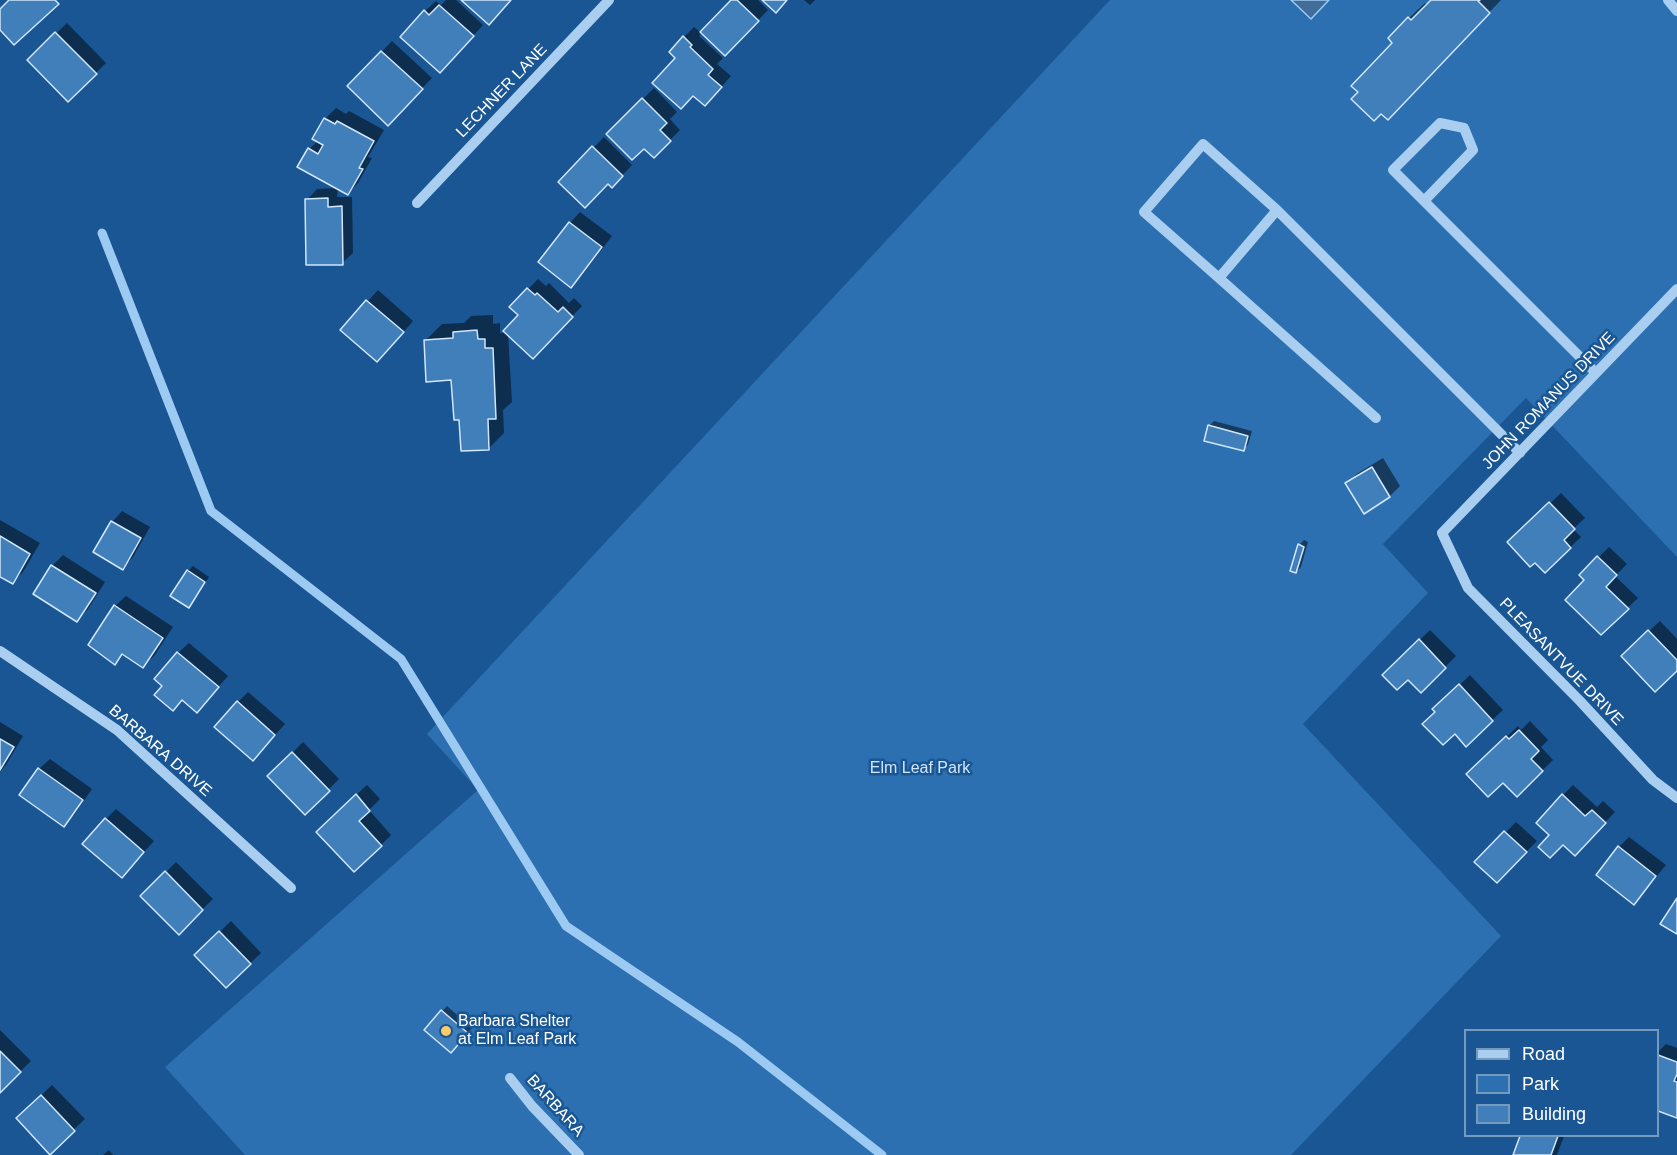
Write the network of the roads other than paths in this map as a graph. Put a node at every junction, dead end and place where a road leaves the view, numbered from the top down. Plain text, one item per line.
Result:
1 (609, 0) edge
2 (1668, 0) edge
3 (1677, 11) edge
4 (1424, 201) junction
5 (417, 203) dead end
6 (1277, 210) junction
7 (1220, 279) junction
8 (1677, 289) edge
9 (1596, 373) junction
10 (1376, 418) dead end
11 (1520, 453) junction
12 (1442, 533) joint
13 (0, 651) edge
14 (1677, 798) edge
15 (291, 888) dead end
16 (510, 1078) dead end
17 (579, 1155) edge

1 - 5 street, LECHNER LANE
2 - 3 street
4 - 4 street
4 - 9 street
6 - 7 street
6 - 7 street
6 - 11 street
7 - 10 street
8 - 9 street, JOHN ROMANUS DRIVE
9 - 11 street, JOHN ROMANUS DRIVE
11 - 12 street, JOHN ROMANUS DRIVE
12 - 14 street, PLEASANTVUE DRIVE
13 - 15 street, BARBARA DRIVE
16 - 17 street, BARBARA

